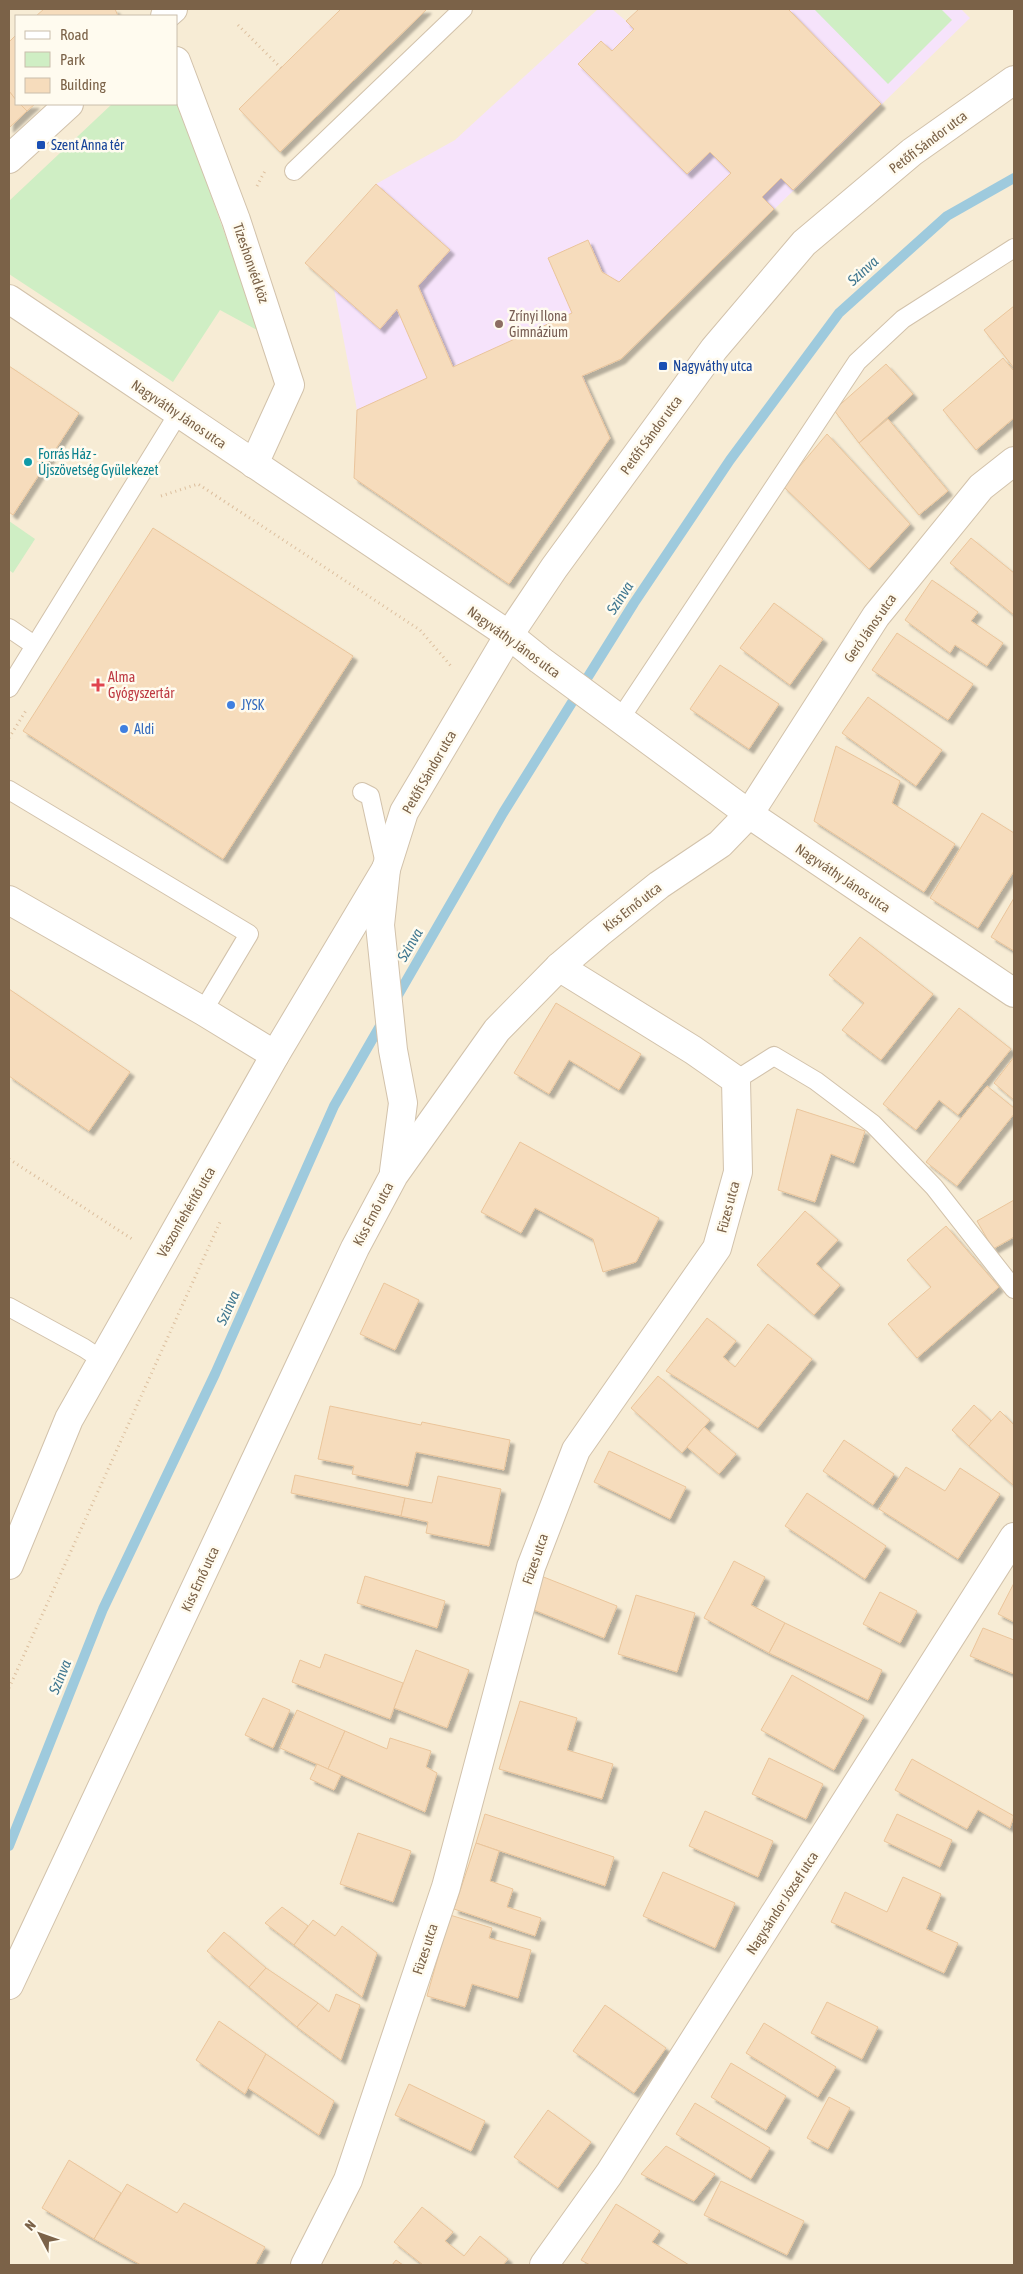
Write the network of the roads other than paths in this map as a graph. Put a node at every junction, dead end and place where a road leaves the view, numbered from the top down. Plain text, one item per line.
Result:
1 (463, 9) edge
2 (178, 66) edge
3 (1014, 80) edge
4 (68, 105) edge
5 (9, 159) edge
6 (294, 171) dead end
7 (1014, 248) edge
8 (9, 299) edge
9 (178, 414) junction
10 (1014, 462) edge
11 (254, 464) junction
12 (9, 628) edge
13 (509, 635) junction
14 (34, 645) junction
15 (9, 688) edge
16 (611, 713) junction
17 (9, 790) edge
18 (362, 792) dead end
19 (749, 814) junction
20 (386, 870) junction
21 (9, 900) edge
22 (559, 967) junction
23 (1014, 993) edge
24 (203, 1011) junction
25 (275, 1055) junction
26 (736, 1080) junction
27 (394, 1175) junction
28 (1014, 1289) edge
29 (9, 1307) edge
30 (102, 1360) junction
31 (1014, 1538) edge
32 (9, 1565) edge
33 (9, 1985) edge
34 (305, 2265) edge
35 (544, 2265) edge

1 - 6 lane
2 - 11 street, Tizeshonvéd köz
3 - 13 street, Petőfi Sándor utca
4 - 5 street
7 - 16 lane
8 - 9 street, Nagyváthy János utca
9 - 11 street, Nagyváthy János utca
9 - 14 lane
10 - 19 street, Geró János utca
11 - 13 street, Nagyváthy János utca
12 - 14 lane
13 - 16 street, Nagyváthy János utca
13 - 20 street, Petőfi Sándor utca
14 - 15 lane
16 - 19 street, Nagyváthy János utca
17 - 24 lane
18 - 20 lane
19 - 22 street, Kiss Ernő utca
19 - 23 street, Nagyváthy János utca
20 - 25 street, Vászonfehérítő utca
20 - 27 street, Kiss Ernő utca
21 - 24 street
22 - 26 street
22 - 27 street, Kiss Ernő utca
24 - 25 street
25 - 30 street, Vászonfehérítő utca
26 - 28 lane
26 - 34 street, Füzes utca
27 - 33 street, Kiss Ernő utca
29 - 30 lane
30 - 32 street, Vászonfehérítő utca
31 - 35 street, Nagysándor József utca

